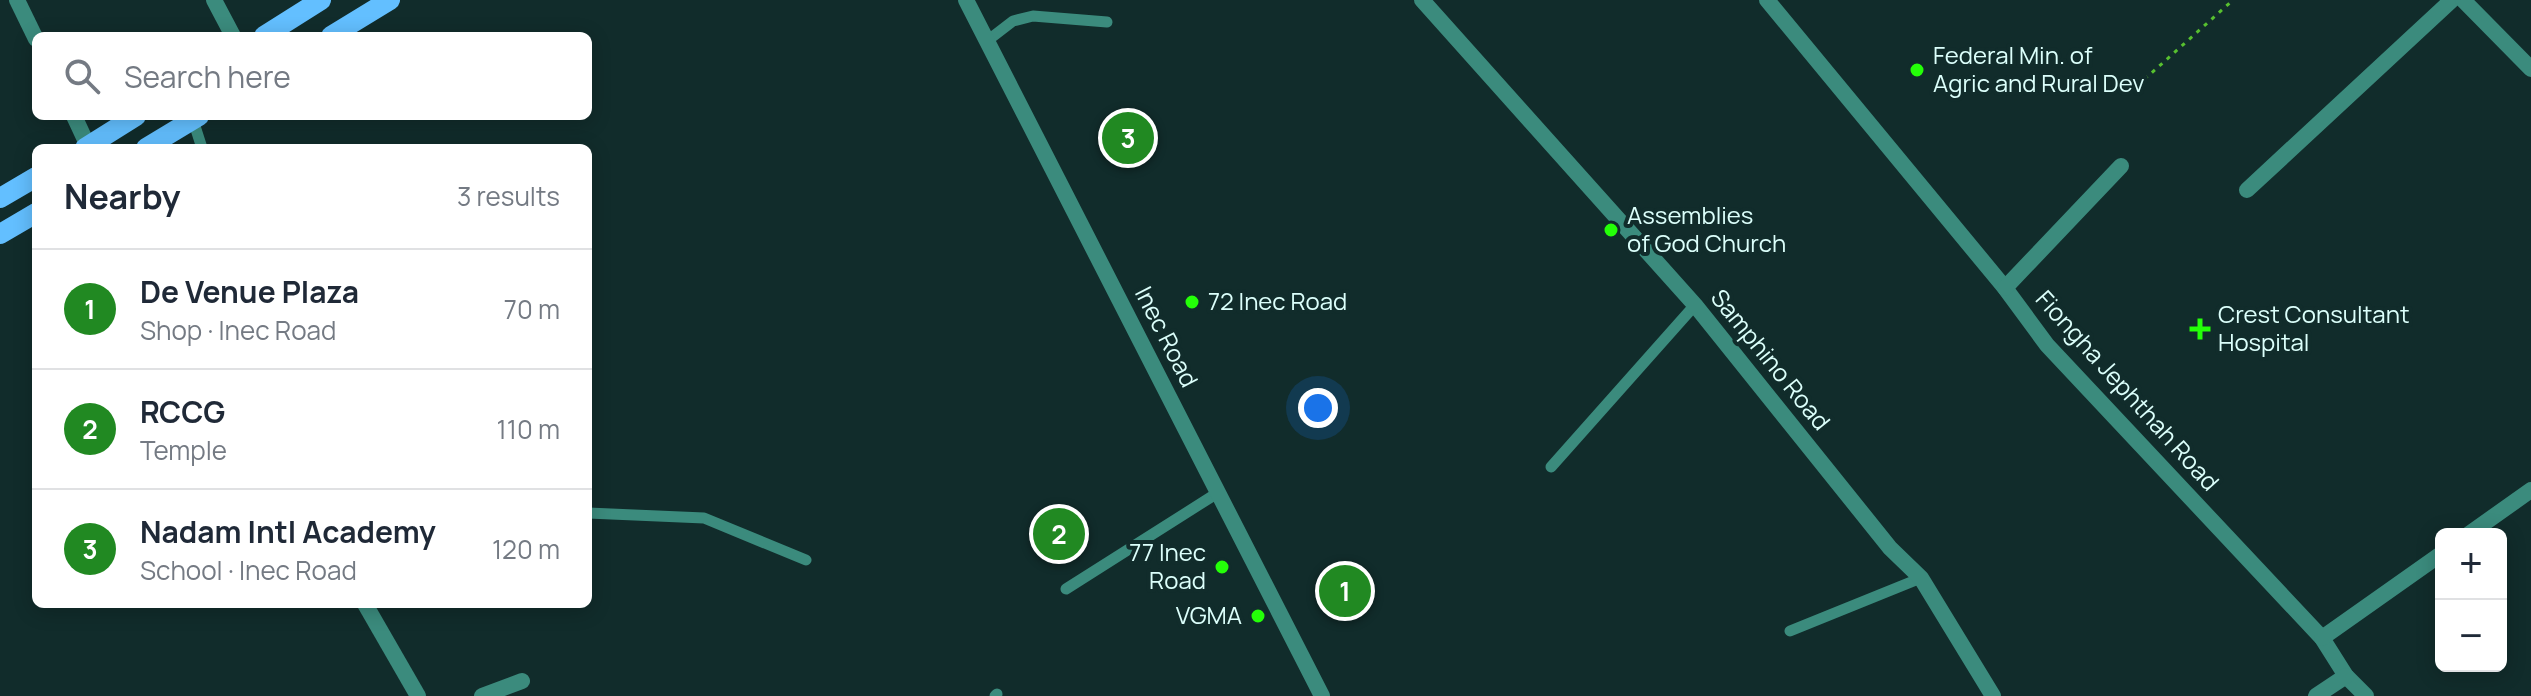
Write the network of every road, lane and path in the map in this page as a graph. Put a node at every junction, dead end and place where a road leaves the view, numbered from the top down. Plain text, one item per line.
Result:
1 (17, 0) edge
2 (214, 0) edge
3 (321, 0) edge
4 (390, 0) edge
5 (966, 0) edge
6 (1422, 0) edge
7 (1767, 0) edge
8 (2233, 0) edge
9 (2452, 0) edge
10 (2463, 0) edge
11 (1107, 22) dead end
12 (33, 32) edge
13 (231, 32) edge
14 (270, 32) edge
15 (338, 32) edge
16 (987, 41) junction
17 (2531, 69) edge
18 (2137, 86) dead end
19 (76, 120) edge
20 (130, 120) edge
21 (193, 120) edge
22 (196, 120) edge
23 (85, 144) edge
24 (91, 144) edge
25 (153, 144) edge
26 (201, 144) edge
27 (2121, 166) dead end
28 (32, 179) edge
29 (2247, 190) dead end
30 (3, 191) edge
31 (32, 215) edge
32 (0, 234) edge
33 (2005, 288) junction
34 (1695, 305) junction
35 (1551, 467) dead end
36 (2531, 490) edge
37 (1219, 492) junction
38 (592, 513) edge
39 (2477, 528) edge
40 (2435, 558) edge
41 (806, 560) dead end
42 (1921, 578) junction
43 (1066, 589) dead end
44 (367, 608) edge
45 (1790, 631) dead end
46 (2322, 638) junction
47 (2346, 676) junction
48 (522, 681) dead end
49 (418, 696) edge
50 (482, 696) edge
51 (1322, 696) edge
52 (1993, 696) edge
53 (2316, 696) edge
54 (2366, 696) edge

1 - 12 street
2 - 13 street
3 - 14 main road
4 - 15 main road
5 - 16 street, Inec Road
6 - 34 street, Samphino Road
7 - 33 street, Fiongha Jephthah Road
8 - 18 path
9 - 29 street
10 - 17 street
11 - 16 lane
16 - 37 street, Inec Road
19 - 23 street
20 - 24 main road
21 - 25 main road
22 - 26 lane
27 - 33 street
28 - 30 main road
31 - 32 main road
33 - 46 street, Fiongha Jephthah Road
34 - 35 lane
34 - 42 street, Samphino Road
36 - 39 street
37 - 43 lane
37 - 51 street, Inec Road
38 - 41 lane
40 - 46 street
42 - 45 lane
42 - 52 street, Samphino Road
44 - 49 street
46 - 47 street, Fiongha Jephthah Road
47 - 53 street
47 - 54 street, Fiongha Jephthah Road
48 - 50 street

